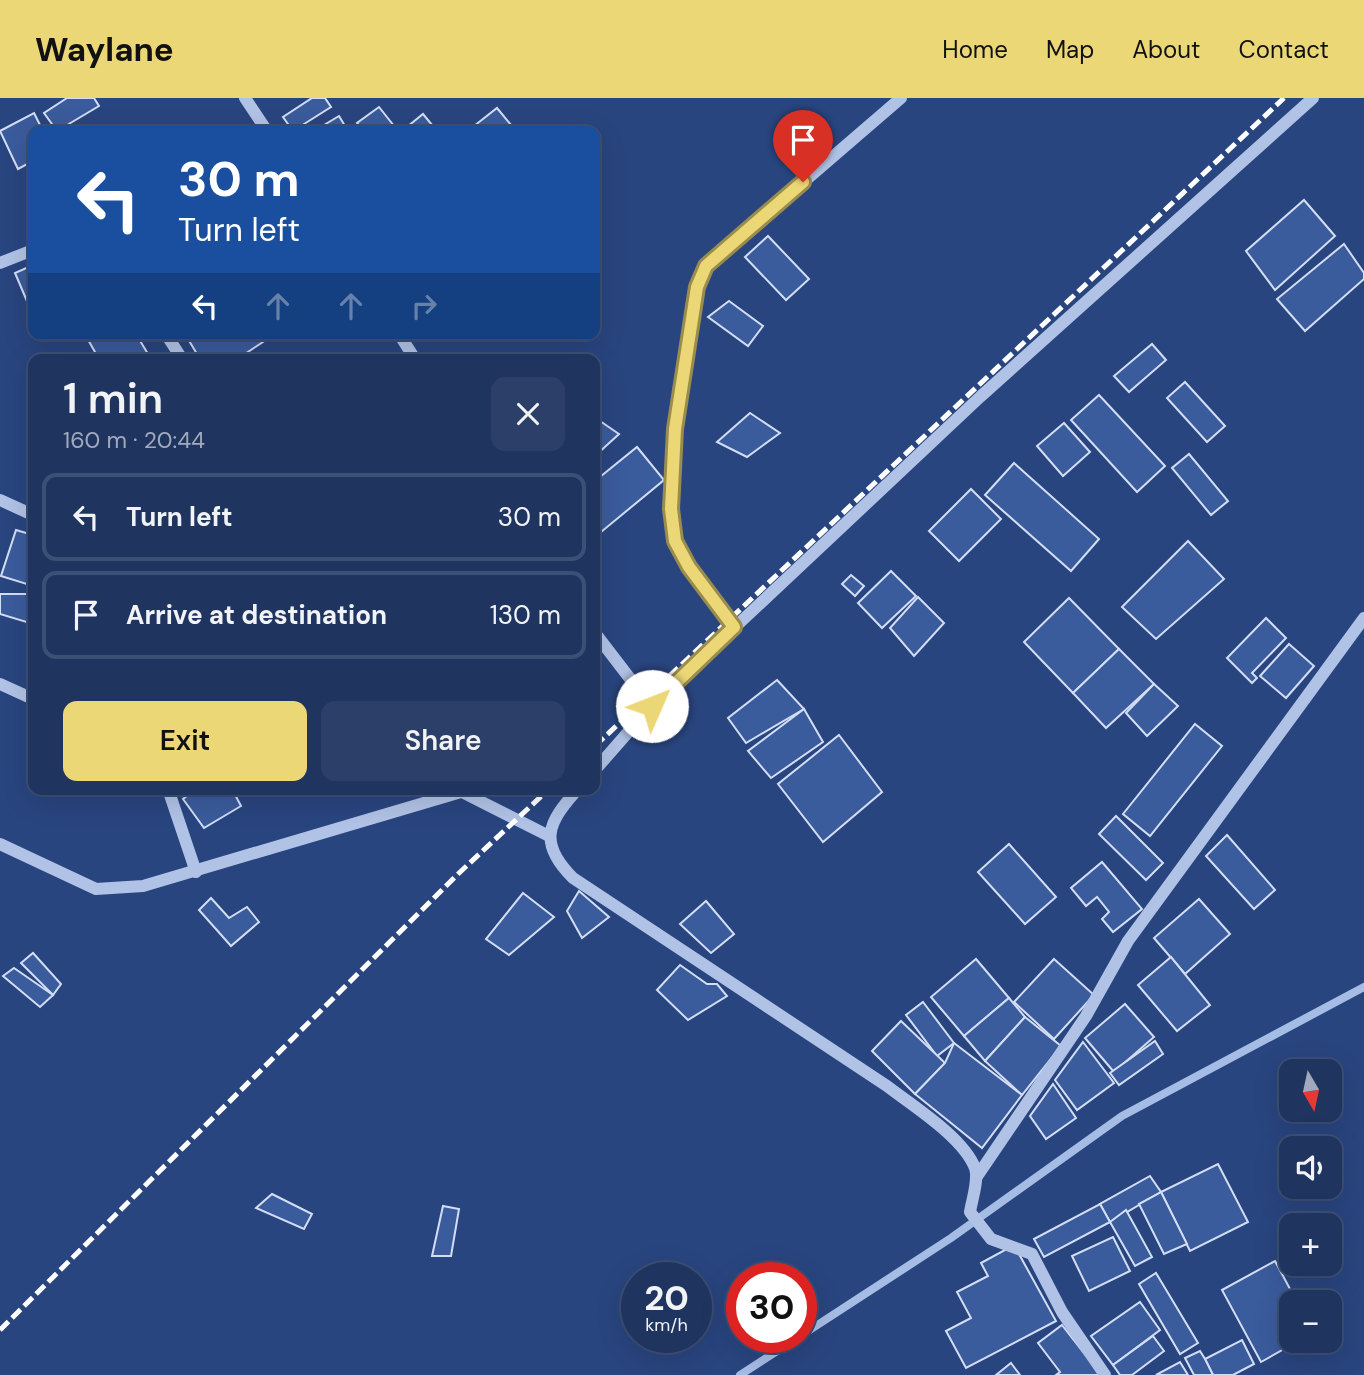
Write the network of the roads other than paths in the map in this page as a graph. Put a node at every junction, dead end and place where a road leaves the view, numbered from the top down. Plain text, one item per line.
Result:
1 (245, 98) edge
2 (901, 98) edge
3 (1313, 98) edge
4 (264, 126) edge
5 (28, 252) edge
6 (0, 263) edge
7 (0, 500) edge
8 (28, 513) edge
9 (1364, 618) edge
10 (734, 627) junction
11 (600, 639) edge
12 (0, 684) edge
13 (28, 697) edge
14 (652, 706) junction
15 (600, 764) edge
16 (170, 795) edge
17 (445, 795) edge
18 (466, 795) edge
19 (573, 795) edge
20 (549, 836) junction
21 (0, 844) edge
22 (196, 872) junction
23 (976, 1178) junction
24 (1105, 1375) edge

1 - 4 street
2 - 10 street
3 - 10 street
5 - 6 street
7 - 8 street
9 - 23 street
10 - 14 street
11 - 14 street
12 - 13 street
14 - 15 street
16 - 22 street
17 - 22 street
18 - 20 street
19 - 20 street
20 - 23 street
21 - 22 street
23 - 24 street

